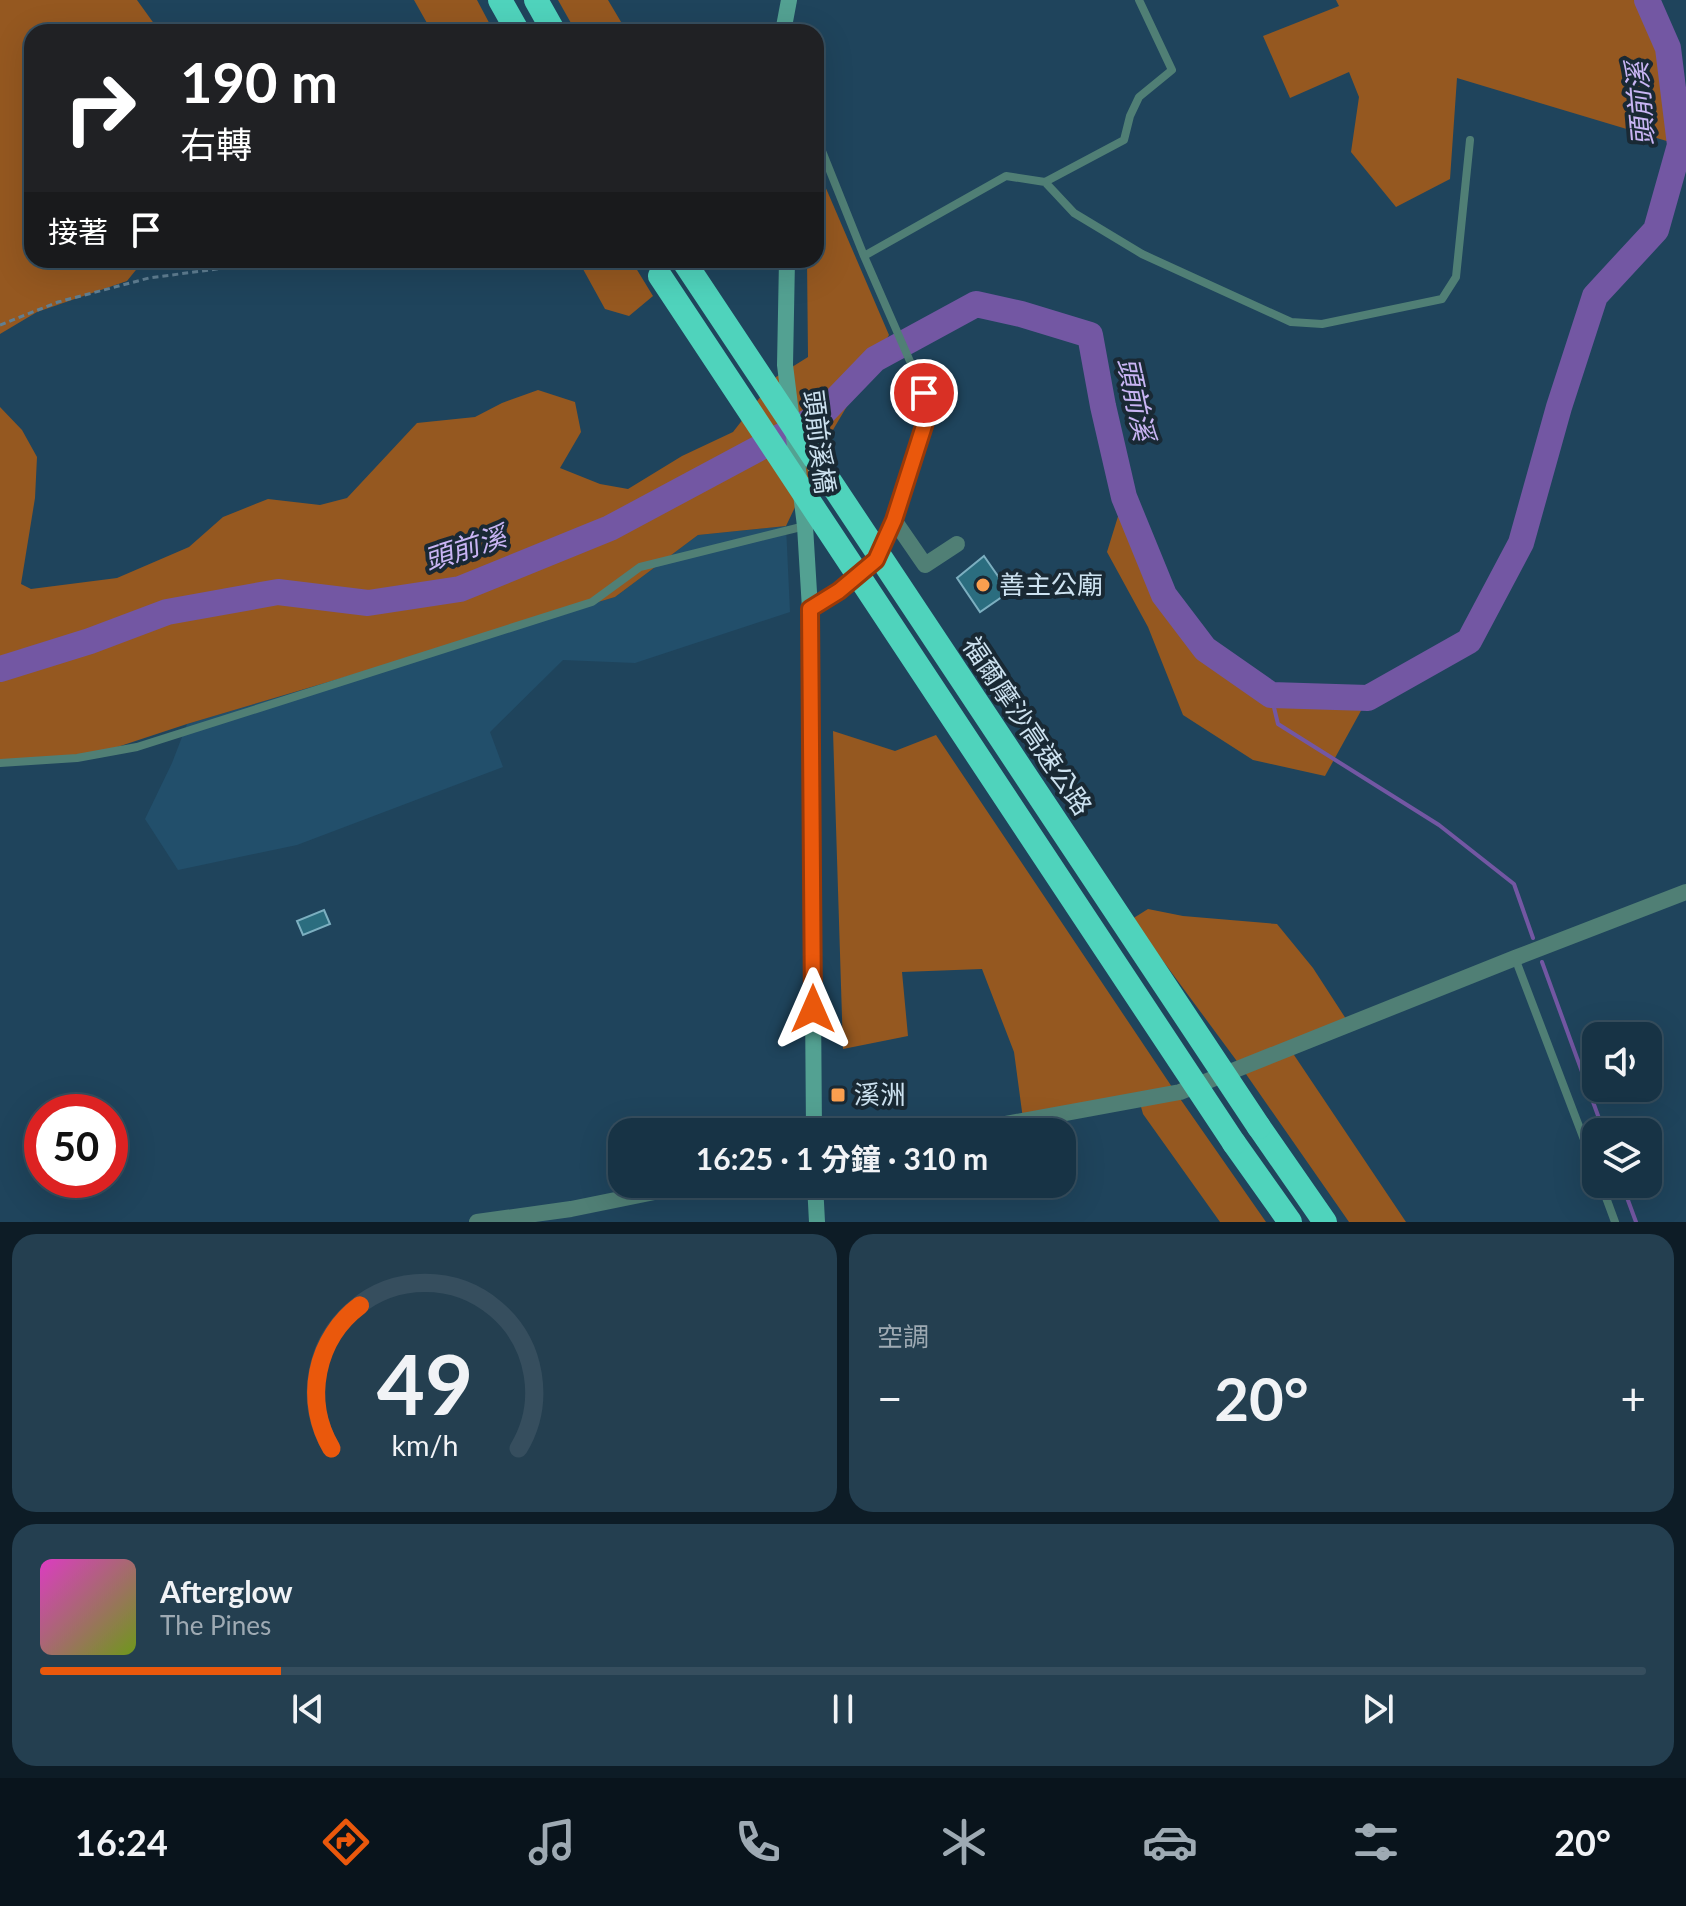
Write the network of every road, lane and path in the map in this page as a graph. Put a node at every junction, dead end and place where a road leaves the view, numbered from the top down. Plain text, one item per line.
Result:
1 (500, 0) edge
2 (536, 0) edge
3 (789, 0) edge
4 (1139, 0) edge
5 (514, 24) edge
6 (550, 24) edge
7 (784, 24) edge
8 (1470, 140) dead end
9 (824, 156) edge
10 (1045, 182) junction
11 (864, 256) junction
12 (224, 268) edge
13 (655, 268) edge
14 (688, 268) edge
15 (787, 268) edge
16 (0, 325) edge
17 (894, 520) junction
18 (805, 526) junction
19 (957, 544) dead end
20 (810, 609) junction
21 (0, 763) edge
22 (1686, 892) edge
23 (1515, 958) junction
24 (814, 1118) edge
25 (1038, 1118) edge
26 (1582, 1134) edge
27 (625, 1198) edge
28 (816, 1198) edge
29 (1606, 1198) edge
30 (477, 1222) edge
31 (817, 1222) edge
32 (1290, 1222) edge
33 (1325, 1222) edge
34 (1615, 1222) edge

1 - 5 highway
2 - 6 highway
3 - 7 main road
4 - 10 lane
8 - 10 lane
9 - 11 lane
10 - 11 lane
11 - 17 lane
12 - 16 path
13 - 32 highway, bridge
14 - 33 highway, 福爾摩沙高速公路, bridge
15 - 18 main road, 頭前溪橋, bridge
17 - 19 street
17 - 20 lane
18 - 20 main road, 頭前溪橋
18 - 21 lane
20 - 24 main road, 頭前溪橋
22 - 23 street
23 - 25 street
23 - 26 lane
27 - 30 street
28 - 31 main road
29 - 34 lane

